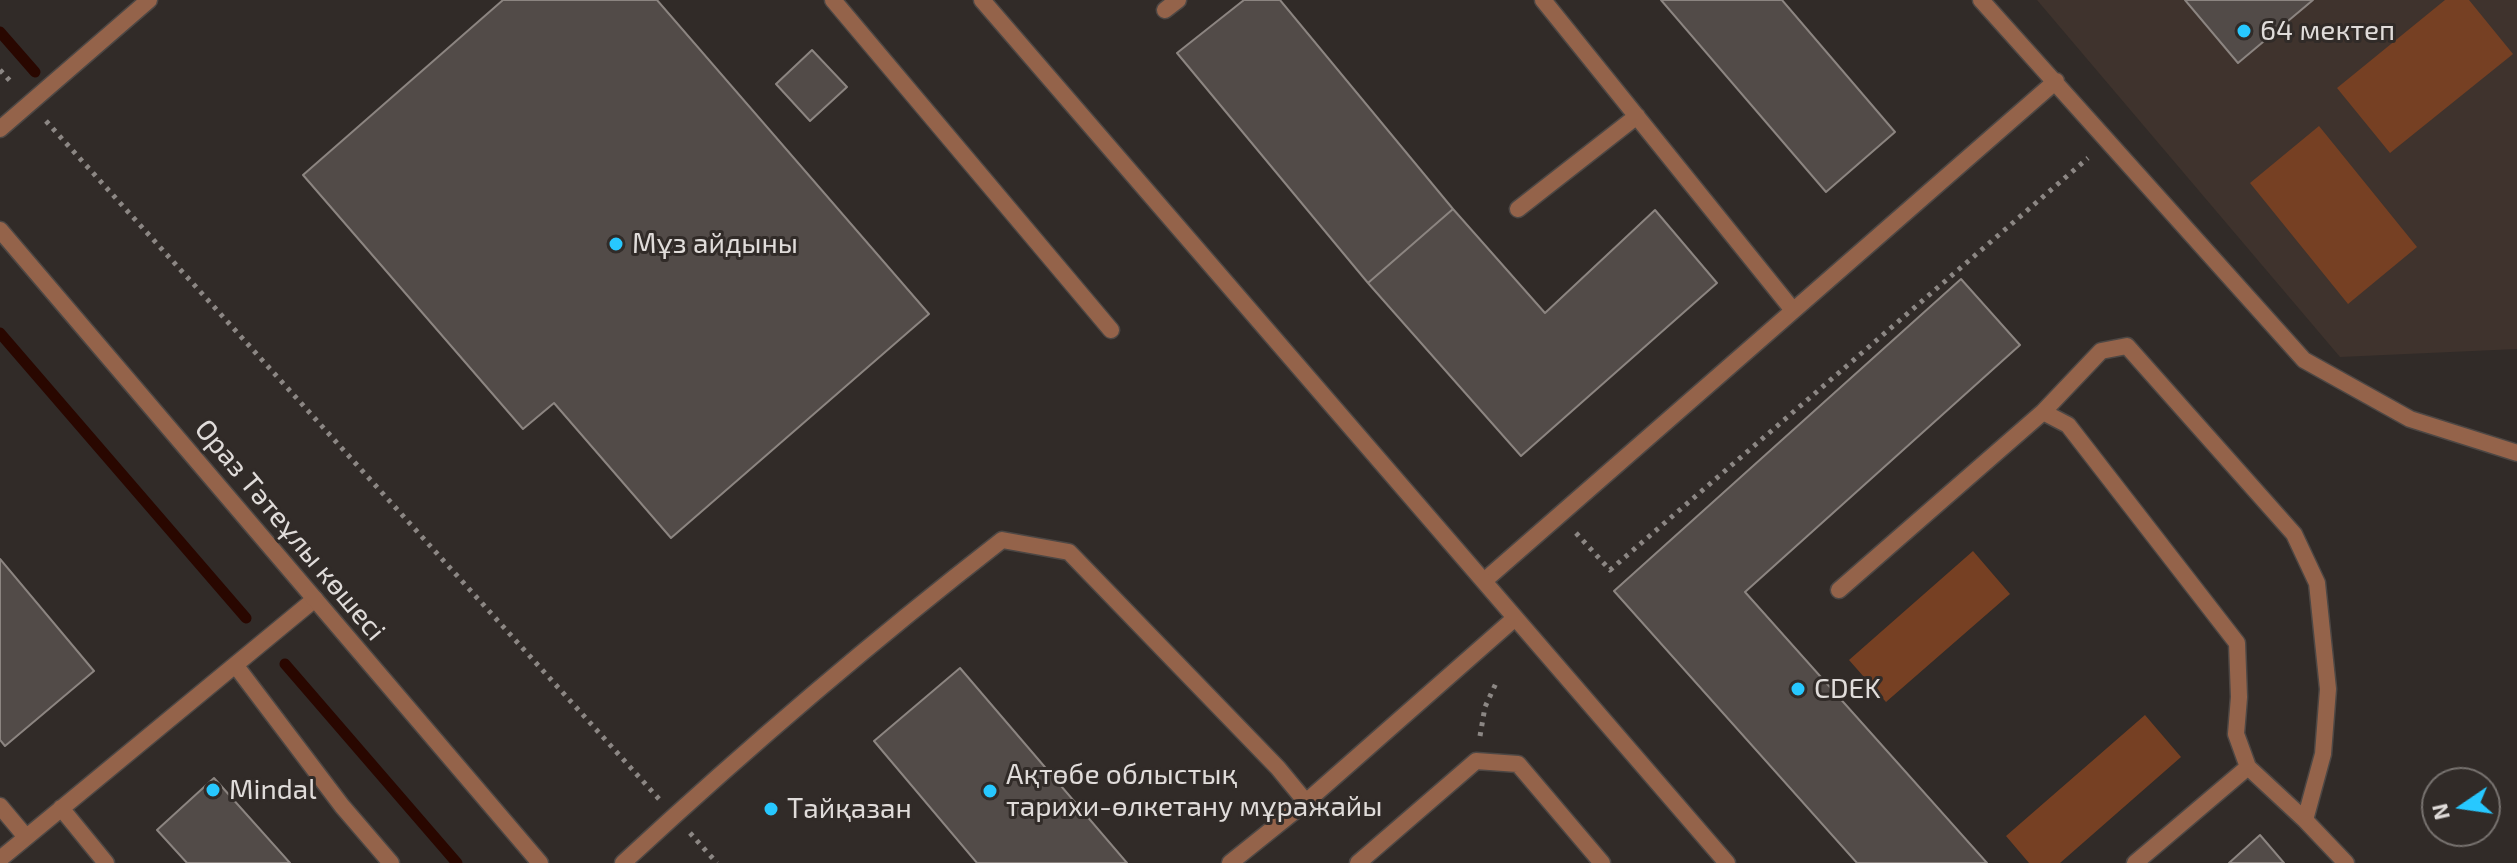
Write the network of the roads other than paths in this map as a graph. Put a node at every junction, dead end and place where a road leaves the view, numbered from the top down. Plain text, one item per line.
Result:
1 (149, 0) edge
2 (833, 0) edge
3 (982, 0) edge
4 (1543, 0) edge
5 (1981, 0) edge
6 (2056, 81) junction
7 (1637, 116) junction
8 (0, 129) edge
9 (1518, 209) dead end
10 (0, 230) edge
11 (1792, 309) junction
12 (1111, 330) dead end
13 (2043, 412) junction
14 (2517, 453) edge
15 (1484, 581) junction
16 (1839, 590) dead end
17 (315, 599) junction
18 (1515, 618) junction
19 (236, 666) junction
20 (2248, 767) junction
21 (1306, 802) junction
22 (0, 806) edge
23 (61, 808) junction
24 (2305, 820) junction
25 (26, 837) junction
26 (0, 859) edge
27 (106, 863) edge
28 (391, 863) edge
29 (540, 863) edge
30 (623, 863) edge
31 (1230, 863) edge
32 (1358, 863) edge
33 (1602, 863) edge
34 (1727, 863) edge
35 (2135, 863) edge
36 (2346, 863) edge

1 - 8 street
2 - 12 street
3 - 15 street
4 - 7 street
5 - 6 street
6 - 11 street
6 - 14 street
7 - 9 street
7 - 11 street
10 - 17 street, Ораз Тәтеұлы көшесі
11 - 15 street
13 - 16 street
13 - 20 street
13 - 24 street
15 - 18 street
17 - 19 street
17 - 29 street, Ораз Тәтеұлы көшесі
18 - 21 street
18 - 34 street
19 - 23 street
19 - 28 street
20 - 24 street
20 - 35 street
21 - 30 street
21 - 31 street
22 - 25 street
23 - 25 street
23 - 27 street
24 - 36 street
25 - 26 street
32 - 33 street

